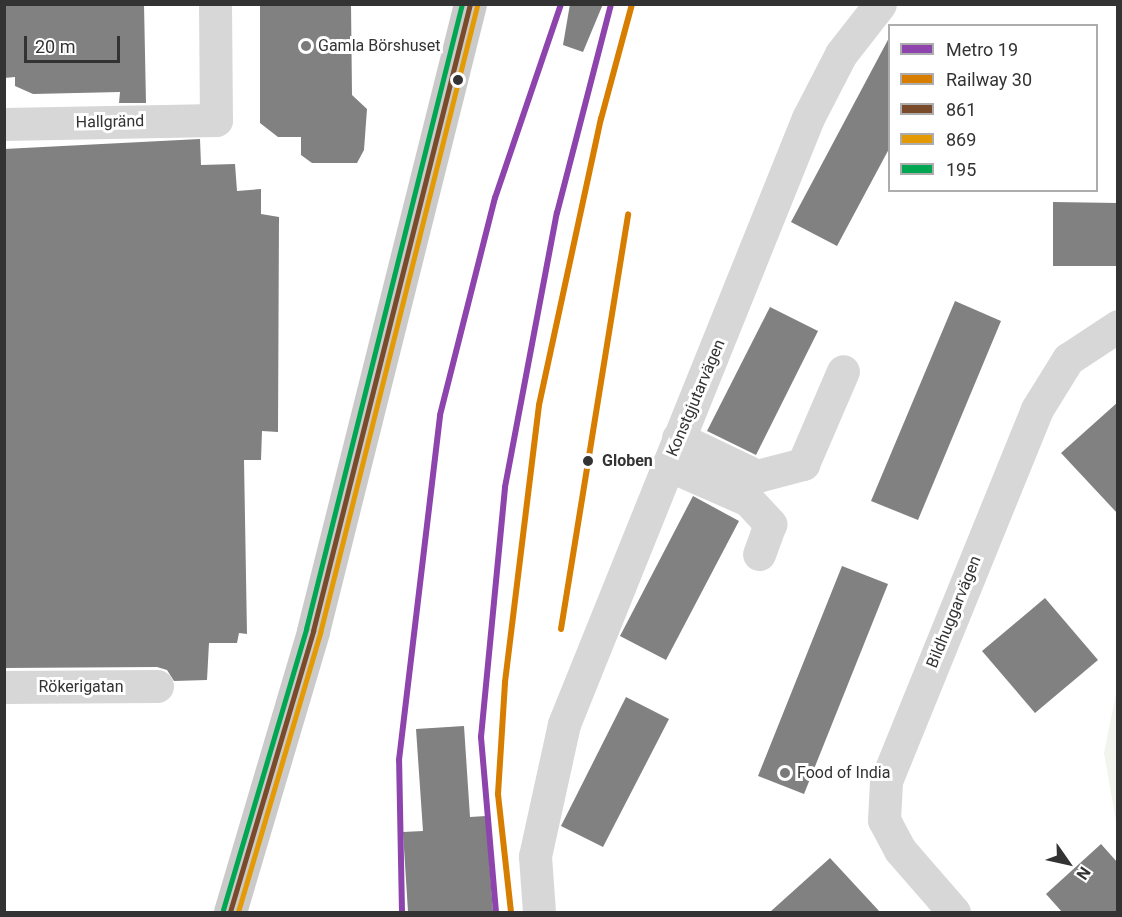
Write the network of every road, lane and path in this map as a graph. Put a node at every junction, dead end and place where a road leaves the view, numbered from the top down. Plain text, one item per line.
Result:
1 (215, 4) edge
2 (470, 4) edge
3 (880, 4) edge
4 (4, 124) edge
5 (1118, 326) edge
6 (843, 371) dead end
7 (673, 451) junction
8 (759, 554) dead end
9 (157, 686) dead end
10 (4, 687) edge
11 (230, 912) edge
12 (539, 912) edge
13 (954, 912) edge

1 - 4 street, Hallgränd
2 - 11 main road
3 - 7 street, Konstgjutarvägen
5 - 13 street, Bildhuggarvägen
6 - 7 street
7 - 8 street
7 - 12 street, Konstgjutarvägen
9 - 10 street, Rökerigatan

